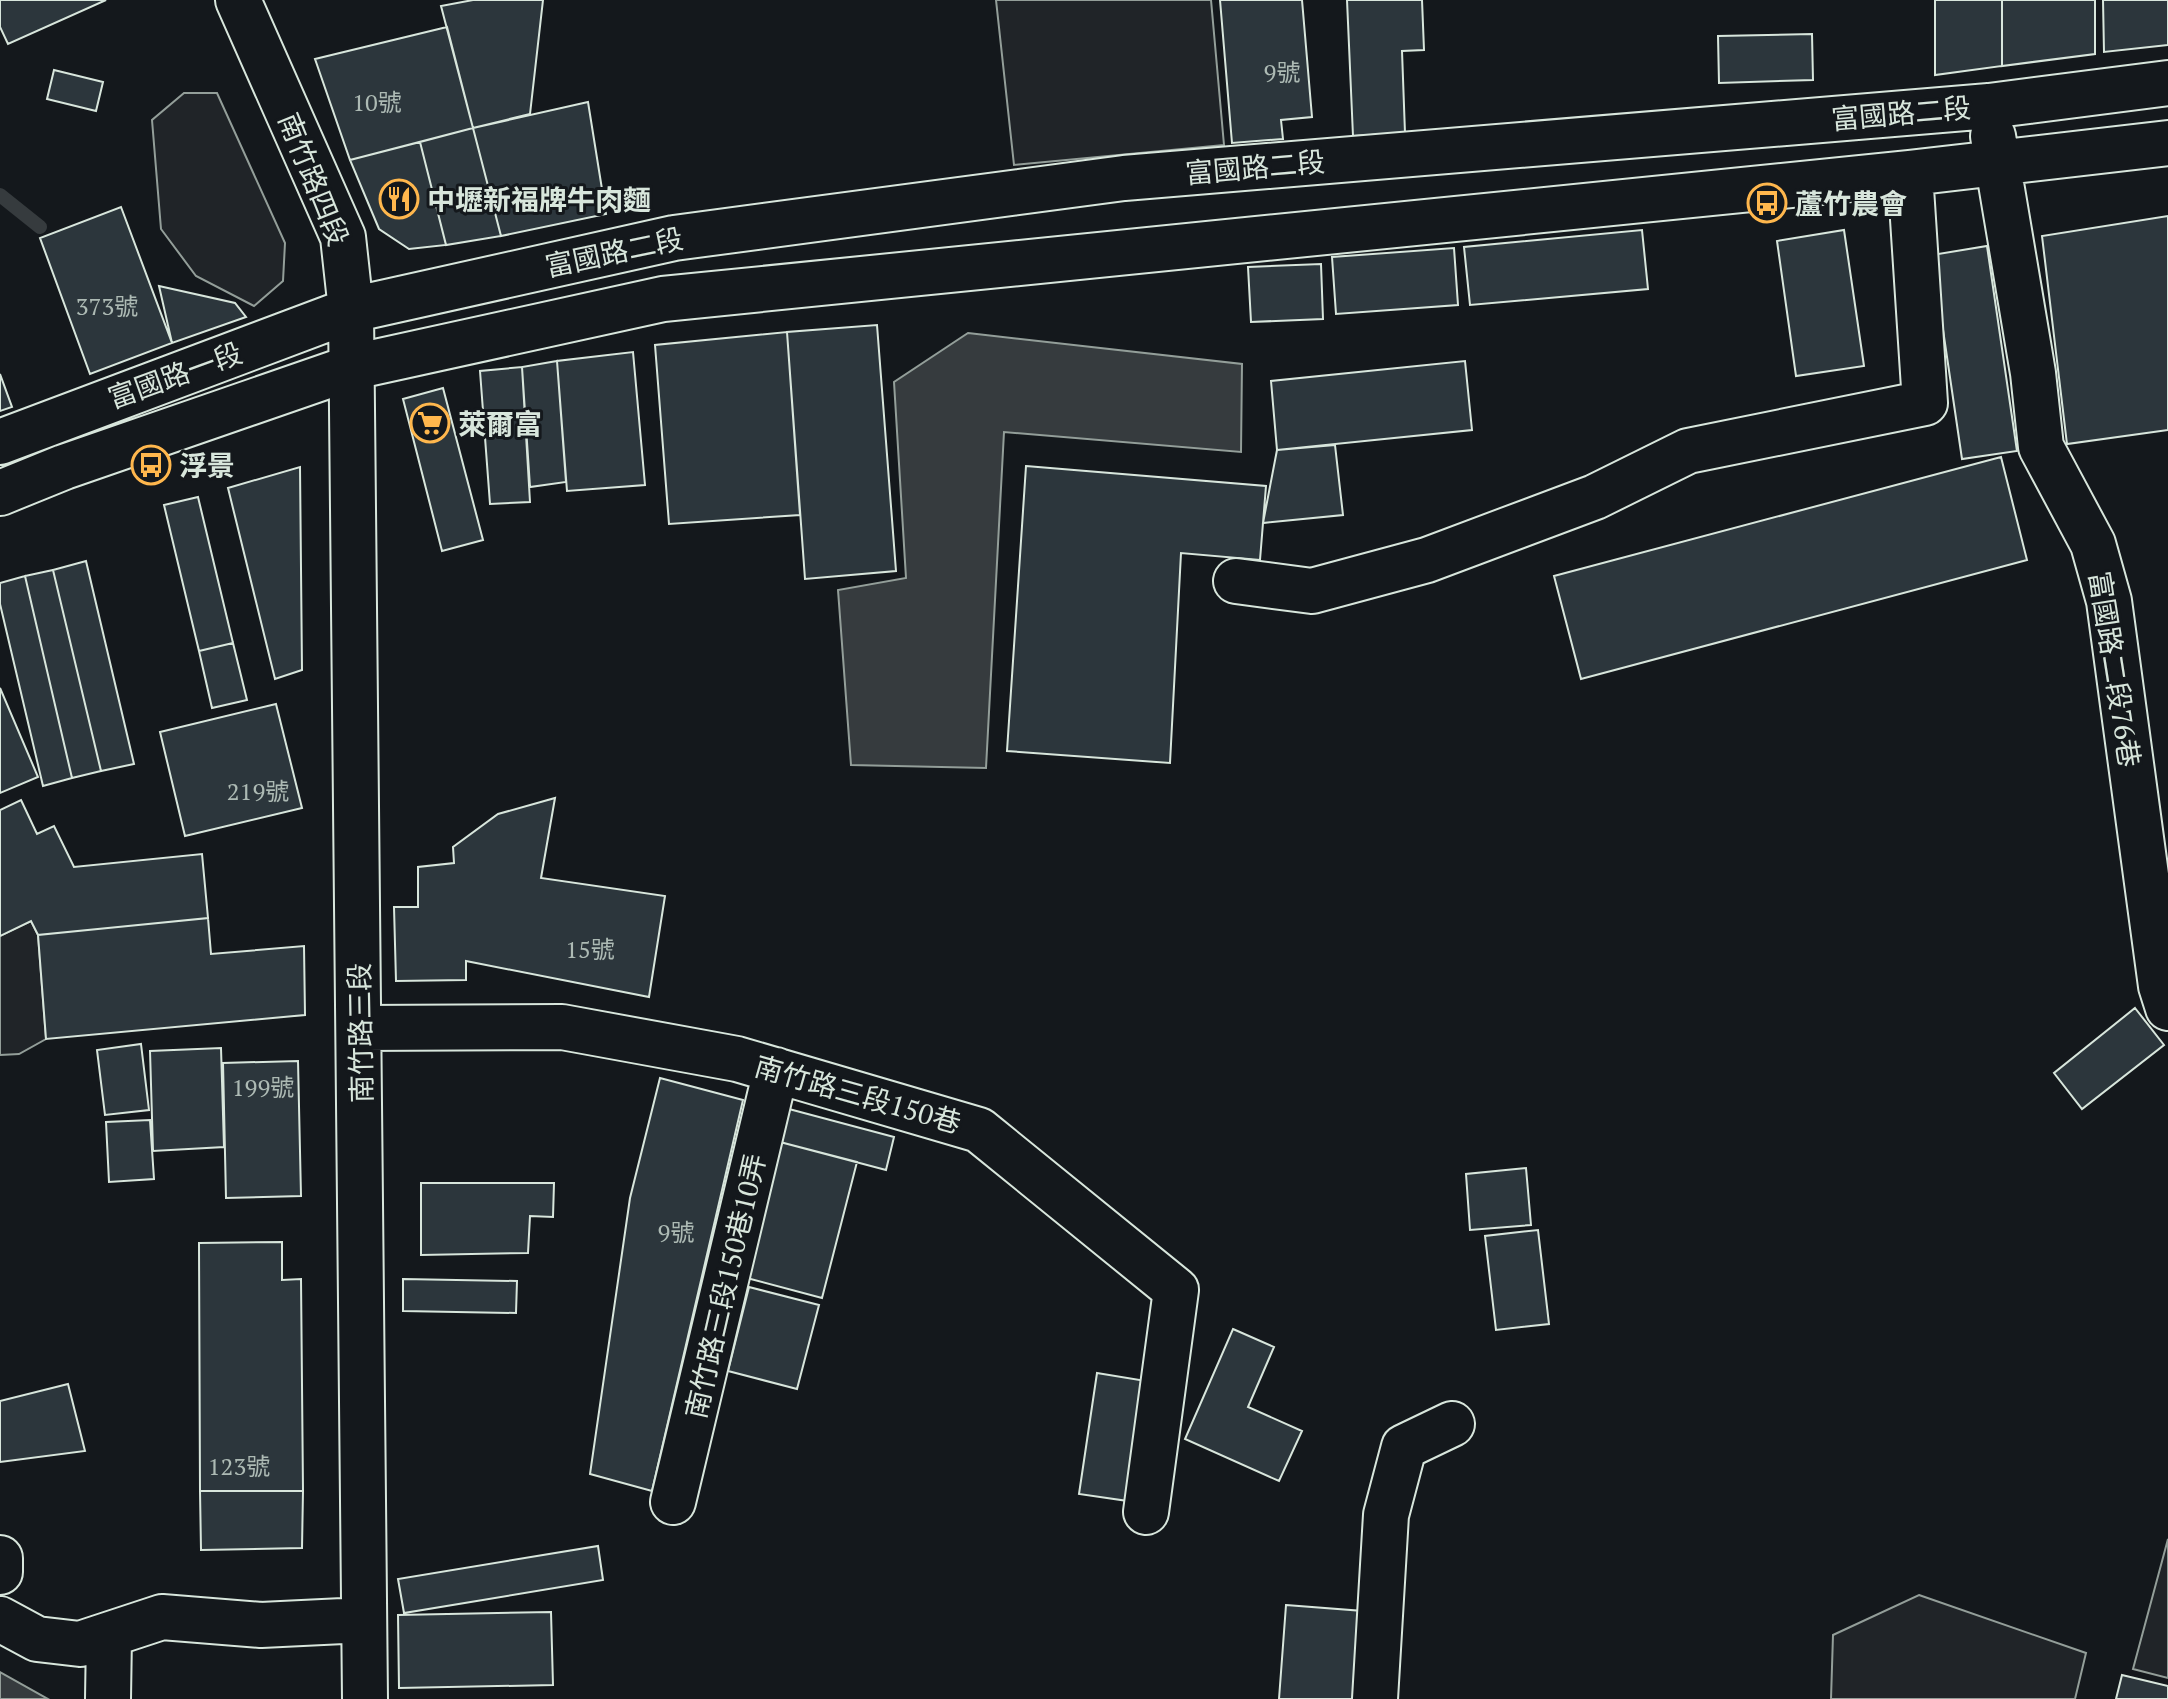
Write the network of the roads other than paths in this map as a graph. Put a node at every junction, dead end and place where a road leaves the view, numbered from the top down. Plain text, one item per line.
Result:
1 (238, 0) edge
2 (2168, 83) edge
3 (1989, 106) junction
4 (2168, 143) edge
5 (1997, 164) junction
6 (1910, 173) junction
7 (351, 310) junction
8 (353, 367) junction
9 (0, 442) edge
10 (0, 493) edge
11 (1236, 581) dead end
12 (2168, 1008) edge
13 (360, 1028) junction
14 (776, 1070) junction
15 (1452, 1424) dead end
16 (673, 1502) dead end
17 (1146, 1512) dead end
18 (0, 1558) edge
19 (0, 1572) edge
20 (0, 1619) edge
21 (364, 1620) junction
22 (109, 1635) junction
23 (108, 1699) edge
24 (365, 1699) edge
25 (1375, 1699) edge

1 - 7 street, 南竹路四段
2 - 3 street, 富國路二段
3 - 5 street, 富國路二段76巷
3 - 7 street, 富國路二段
4 - 5 street, 富國路二段
5 - 6 street, 富國路二段
5 - 12 street, 富國路二段76巷
6 - 8 street, 富國路二段
6 - 11 street
7 - 8 street, 南竹路四段
7 - 9 street, 富國路一段
8 - 10 street, 富國路一段
8 - 13 street, 南竹路三段
13 - 14 street, 南竹路三段150巷
13 - 21 street, 南竹路三段
14 - 16 street, 南竹路三段150巷10弄
14 - 17 street, 南竹路三段150巷
15 - 25 street
18 - 19 street
20 - 22 street
21 - 22 street
21 - 24 street, 南竹路三段
22 - 23 street

